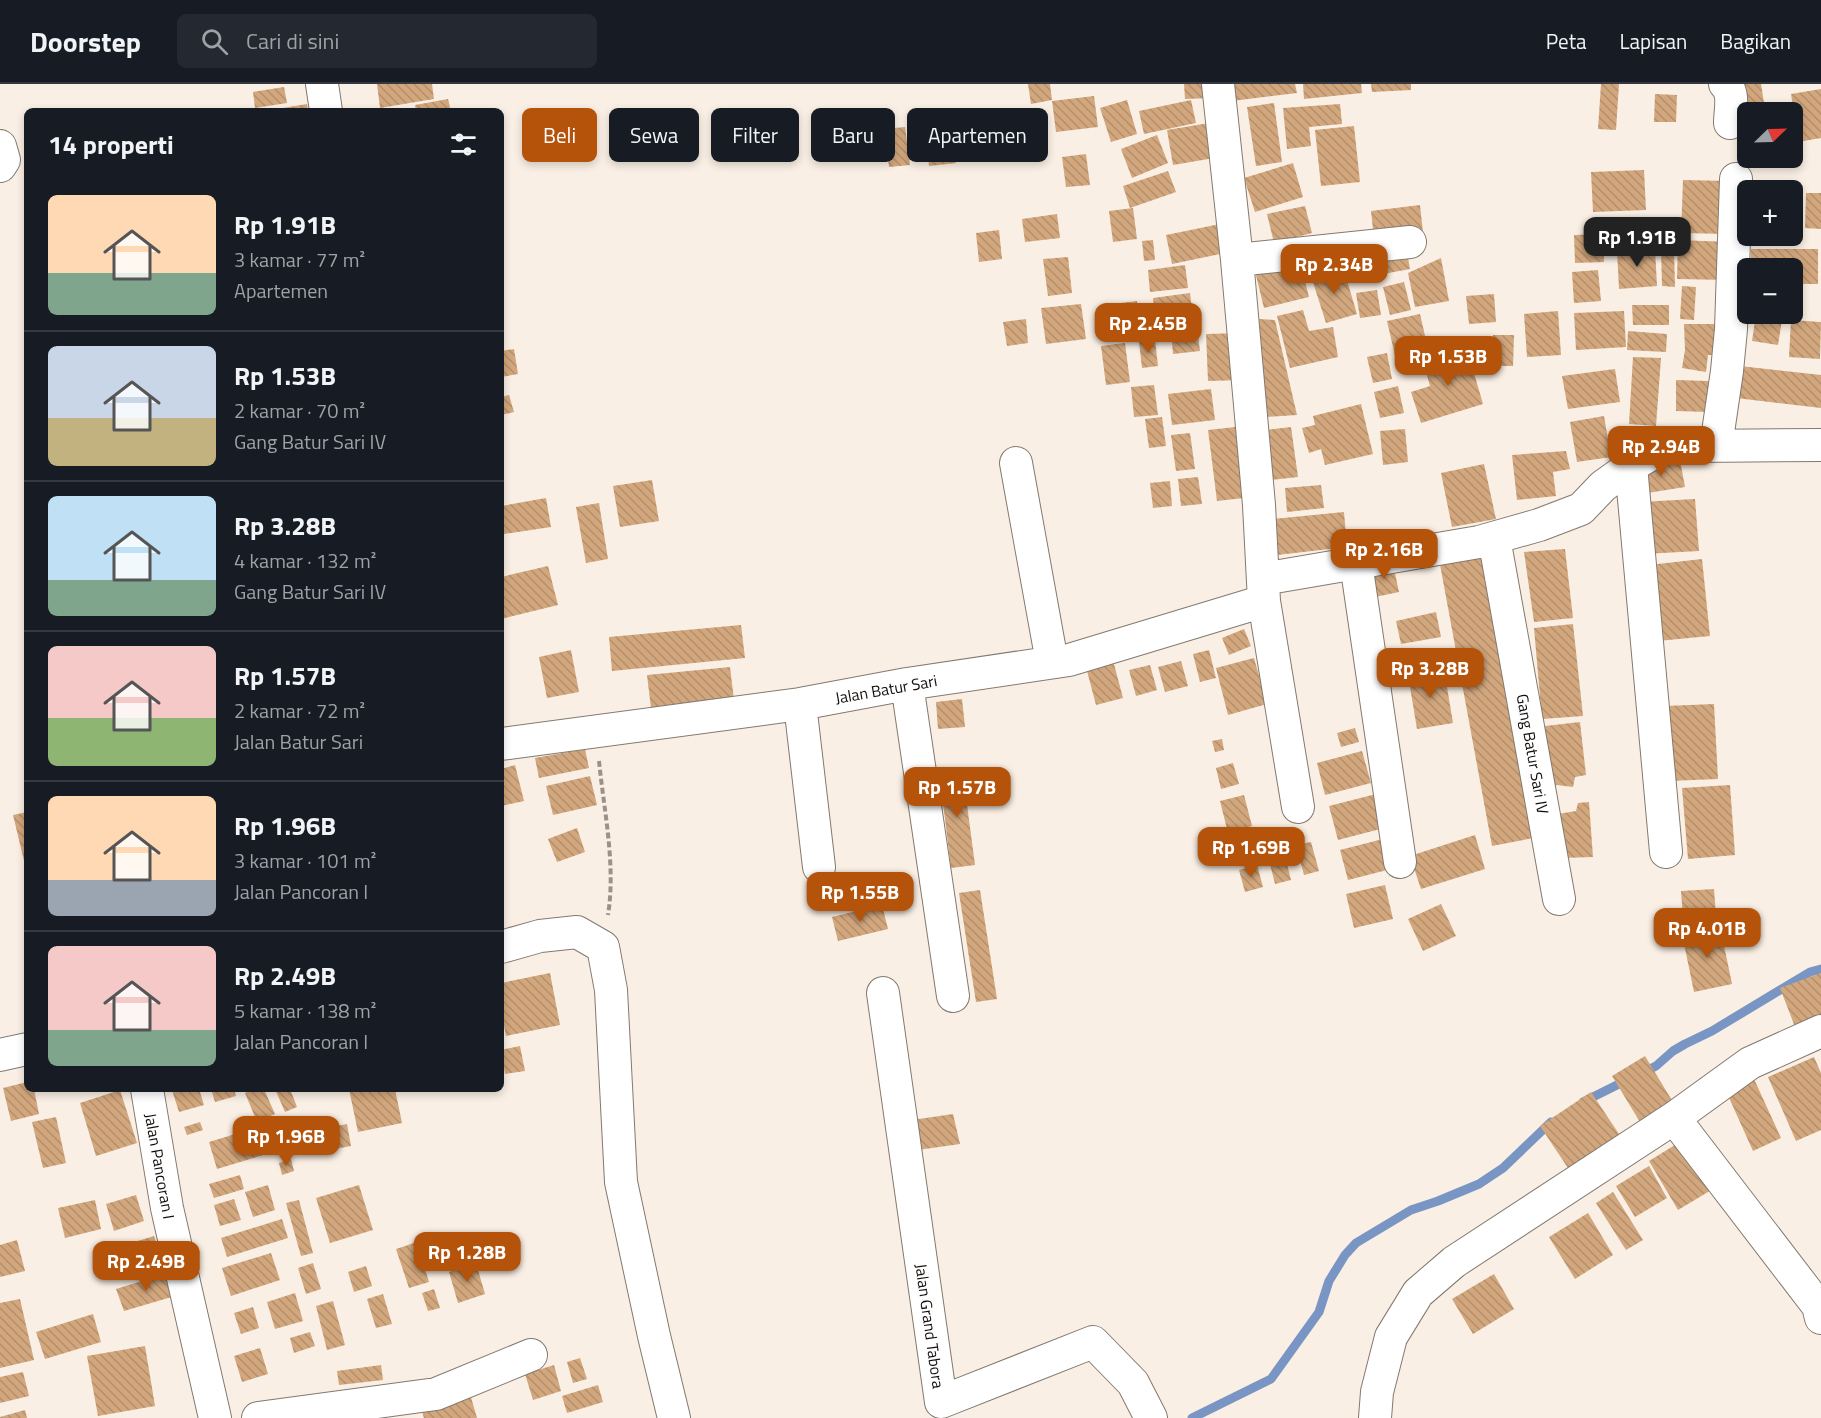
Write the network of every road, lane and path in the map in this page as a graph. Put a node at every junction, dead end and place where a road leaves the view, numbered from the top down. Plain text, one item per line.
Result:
1 (322, 84) edge
2 (1218, 84) edge
3 (1725, 84) edge
4 (326, 108) edge
5 (1730, 123) dead end
6 (0, 146) edge
7 (0, 166) edge
8 (1736, 179) dead end
9 (1410, 242) dead end
10 (1237, 260) junction
11 (1821, 445) edge
12 (1716, 446) junction
13 (1017, 463) dead end
14 (1631, 466) junction
15 (1494, 538) junction
16 (1356, 563) junction
17 (1264, 590) junction
18 (1052, 662) junction
19 (907, 684) junction
20 (800, 704) junction
21 (596, 730) junction
22 (504, 744) edge
23 (1299, 807) dead end
24 (1666, 852) dead end
25 (1400, 862) dead end
26 (819, 867) dead end
27 (1559, 899) dead end
28 (504, 946) edge
29 (603, 947) junction
30 (883, 993) dead end
31 (953, 996) dead end
32 (1821, 1031) edge
33 (24, 1050) edge
34 (0, 1055) edge
35 (148, 1092) edge
36 (1674, 1118) junction
37 (1820, 1310) edge
38 (531, 1355) dead end
39 (215, 1418) edge
40 (258, 1418) edge
41 (674, 1418) edge
42 (1151, 1418) edge
43 (1375, 1418) edge

1 - 4 street
2 - 10 street
3 - 5 street
6 - 7 street
8 - 12 street
9 - 10 street
10 - 17 street
11 - 12 street, Jalan Batur Sari
12 - 14 street, Jalan Batur Sari
13 - 18 street
14 - 15 street, Jalan Batur Sari
14 - 24 street
15 - 16 street, Jalan Batur Sari
15 - 27 street, Gang Batur Sari IV
16 - 17 street, Jalan Batur Sari
16 - 25 street
17 - 18 street, Jalan Batur Sari
17 - 23 street
18 - 19 street, Jalan Batur Sari
19 - 20 street, Jalan Batur Sari
19 - 31 street
20 - 21 street, Jalan Batur Sari
20 - 26 street
21 - 22 street, Jalan Batur Sari
21 - 29 path
28 - 29 street
29 - 41 street
30 - 42 street, Jalan Grand Tabora
32 - 36 street
33 - 34 street
35 - 39 street, Jalan Pancoran I
36 - 37 street
36 - 43 street
38 - 40 street

